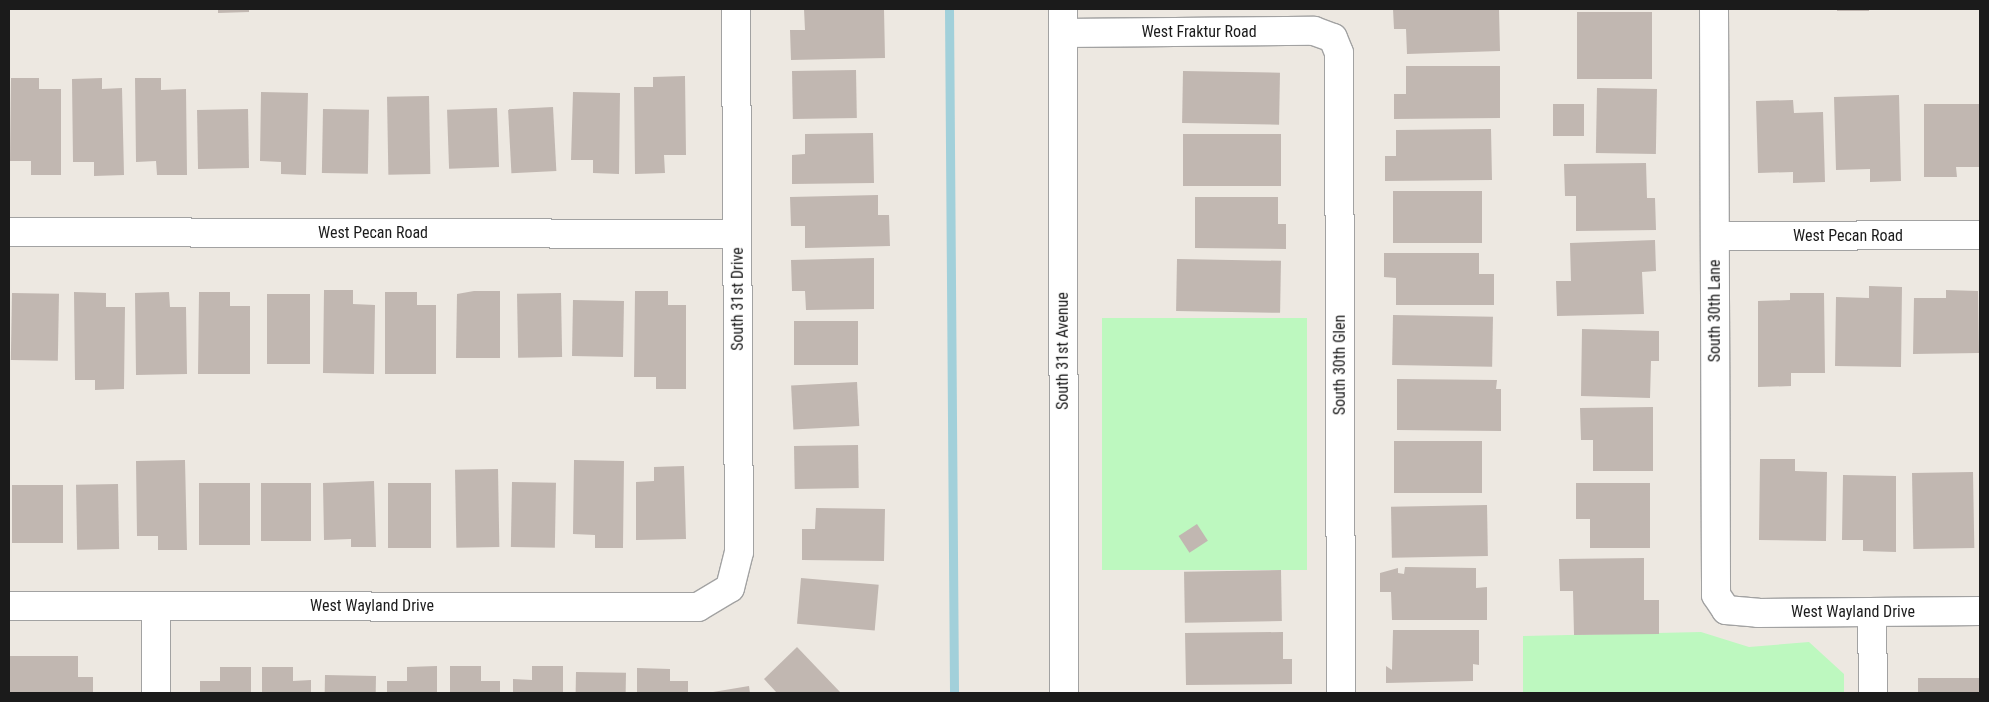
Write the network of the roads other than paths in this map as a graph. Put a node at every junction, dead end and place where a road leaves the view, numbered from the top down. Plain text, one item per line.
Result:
1 (736, 9) edge
2 (1714, 9) edge
3 (1063, 21) edge
4 (1333, 38) joint
5 (9, 232) edge
6 (737, 234) junction
7 (1980, 235) edge
8 (1715, 236) junction
9 (730, 588) joint
10 (9, 606) edge
11 (156, 606) junction
12 (1726, 610) joint
13 (1980, 611) edge
14 (1872, 612) junction
15 (156, 693) edge
16 (1064, 693) edge
17 (1341, 693) edge
18 (1873, 693) edge

1 - 6 street, South 31st Drive
2 - 8 street, South 30th Lane
3 - 4 street, West Fraktur Road
3 - 16 street, South 31st Avenue
4 - 17 street, South 30th Glen
5 - 6 street, West Pecan Road
6 - 9 street, South 31st Drive
7 - 8 street, West Pecan Road
8 - 12 street, South 30th Lane
9 - 11 street, West Wayland Drive
10 - 11 street, West Wayland Drive
11 - 15 street
12 - 14 street, West Wayland Drive
13 - 14 street, West Wayland Drive
14 - 18 street

